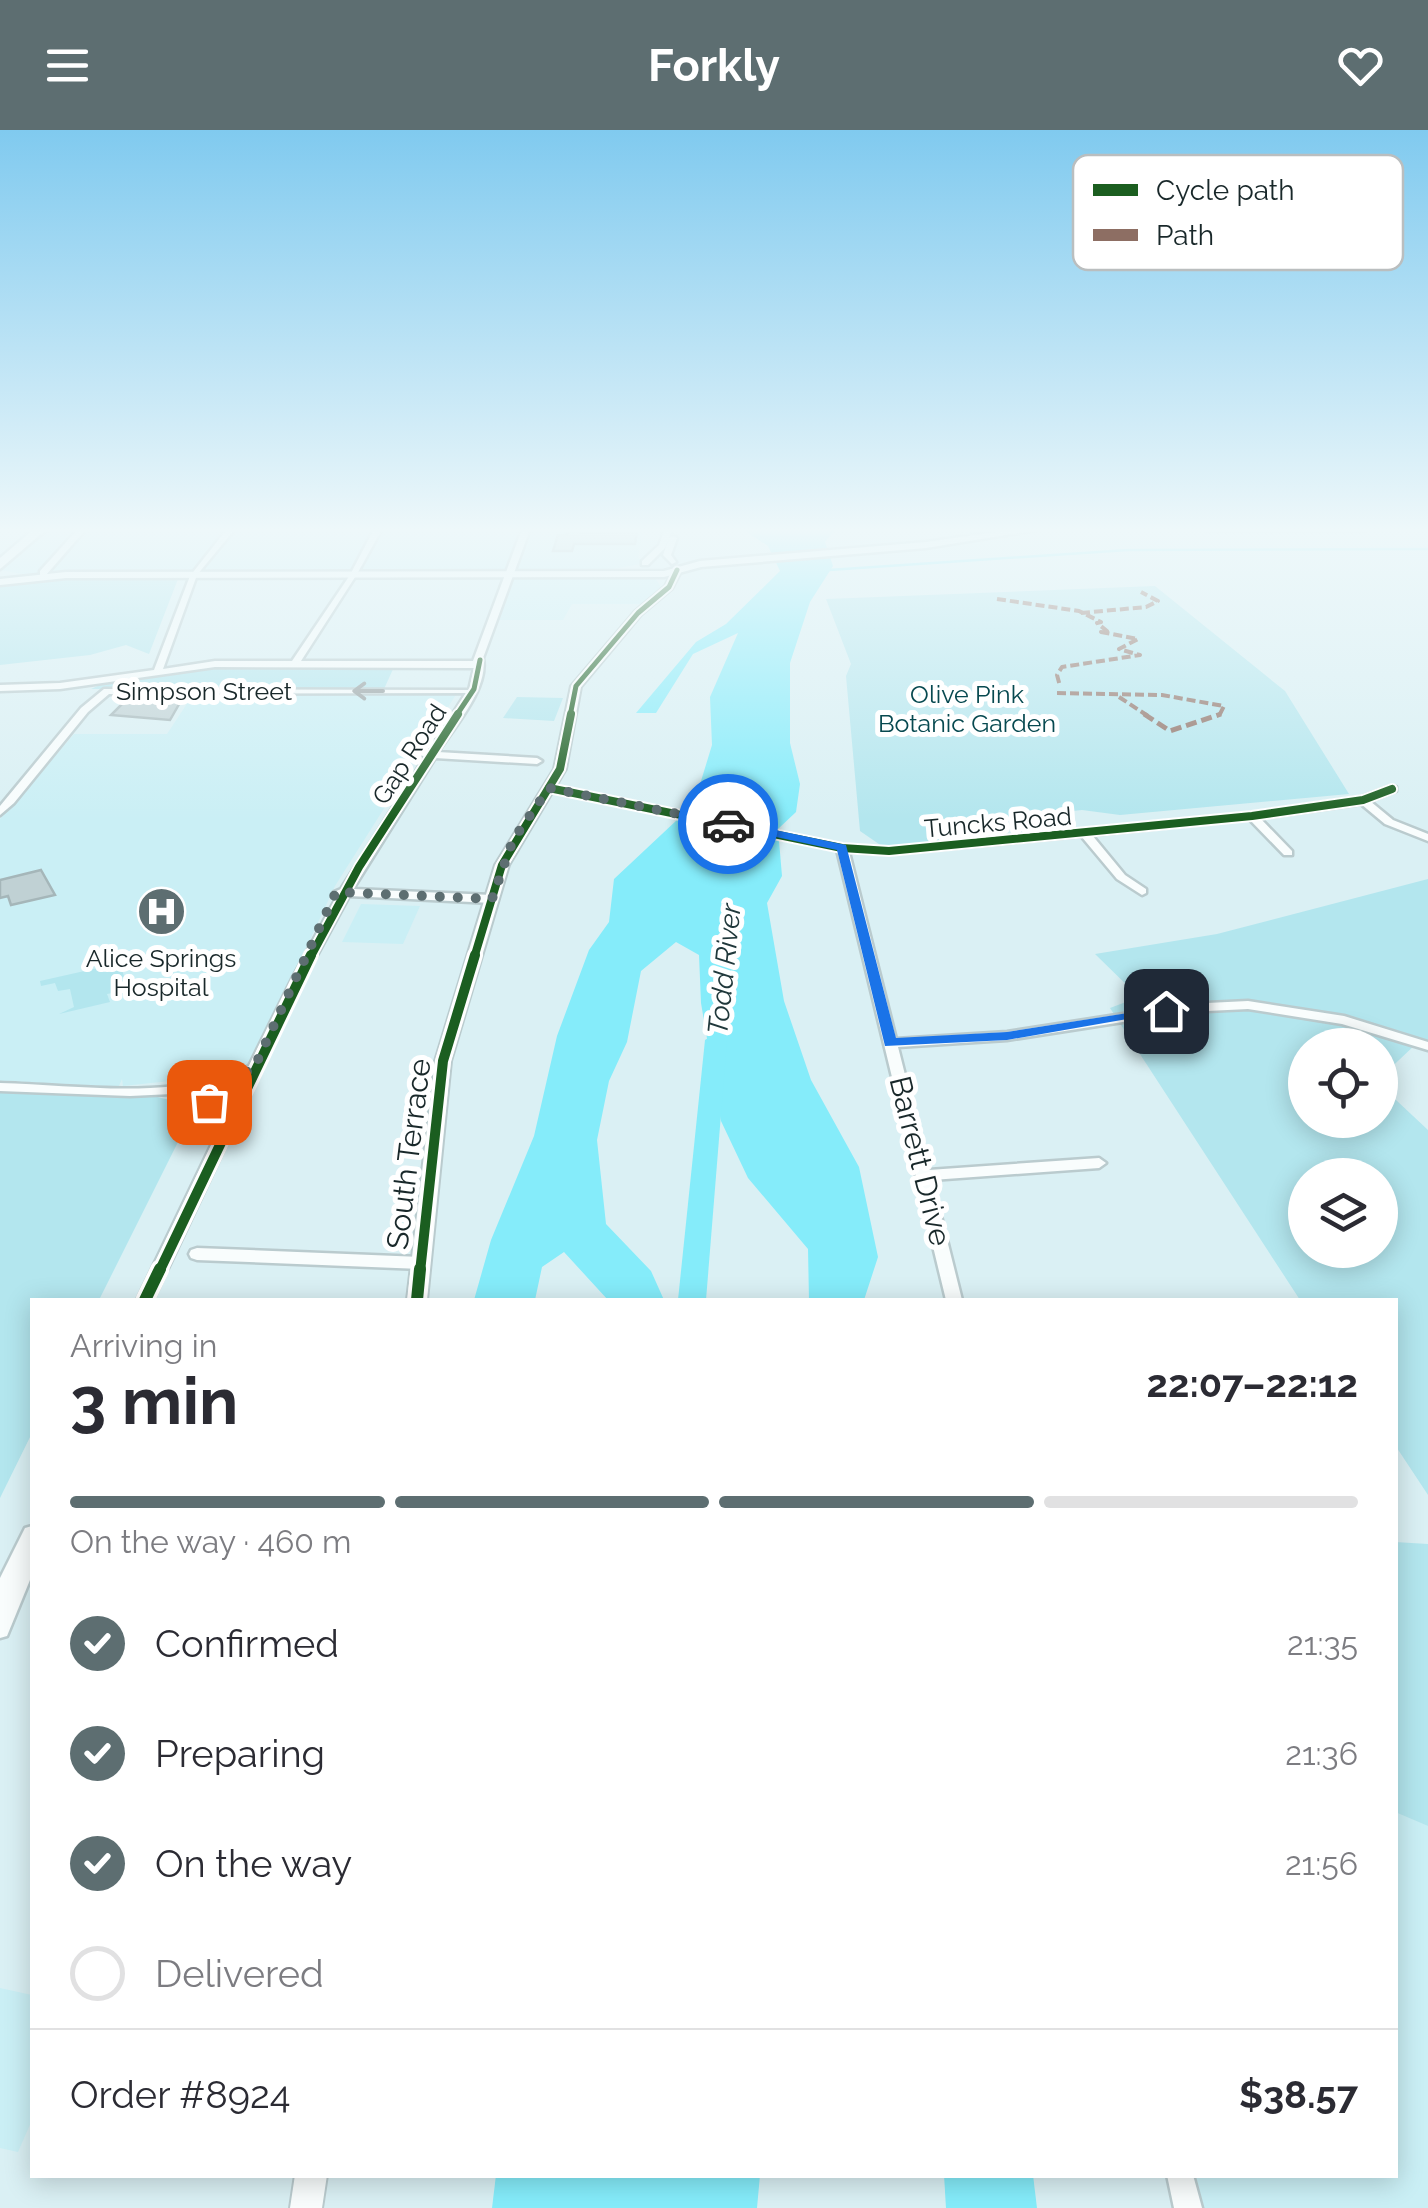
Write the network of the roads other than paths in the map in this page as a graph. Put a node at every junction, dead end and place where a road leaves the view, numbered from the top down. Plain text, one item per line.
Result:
1 (175, 626) edge
2 (321, 626) edge
3 (491, 626) edge
4 (627, 626) edge
5 (300, 661) junction
6 (479, 662) junction
7 (209, 663) junction
8 (164, 666) junction
9 (0, 686) edge
10 (191, 690) junction
11 (465, 691) junction
12 (428, 754) junction
13 (537, 760) dead end
14 (549, 788) junction
15 (1392, 789) dead end
16 (1364, 800) junction
17 (1, 812) edge
18 (1252, 816) junction
19 (1085, 834) junction
20 (1428, 838) edge
21 (842, 848) junction
22 (1288, 853) dead end
23 (1142, 891) dead end
24 (341, 892) junction
25 (492, 899) junction
26 (890, 1043) junction
27 (1428, 1046) edge
28 (254, 1068) junction
29 (222, 1083) junction
30 (0, 1087) edge
31 (140, 1089) junction
32 (240, 1099) junction
33 (214, 1104) junction
34 (225, 1129) junction
35 (1099, 1164) dead end
36 (924, 1176) junction
37 (187, 1210) junction
38 (197, 1254) dead end
39 (421, 1262) junction
40 (146, 1298) edge
41 (416, 1298) edge
42 (954, 1298) edge
43 (30, 1538) edge
44 (30, 1559) edge
45 (0, 1599) edge
46 (0, 1629) edge
47 (310, 2178) edge
48 (1181, 2178) edge
49 (306, 2208) edge
50 (1188, 2208) edge

1 - 8 street
2 - 5 street
3 - 6 street
4 - 14 street, South Terrace
5 - 6 street
5 - 7 street
6 - 11 street, Gap Road
6 - 12 street, Gap Road
7 - 8 street
7 - 10 street
8 - 9 street
11 -> 10 street, Simpson Street
10 - 17 street, Simpson Street
11 - 12 street, Gap Road
12 - 13 street
12 - 24 street, Gap Road
14 - 21 street, Tuncks Road
14 - 25 street, South Terrace
15 - 16 street, Tuncks Road
16 - 18 street, Tuncks Road
16 - 20 street
18 - 19 street, Tuncks Road
18 - 22 street
19 - 21 street, Tuncks Road
19 - 23 street
21 - 26 street, Barrett Drive
24 - 25 street
24 - 28 street, Gap Road
25 - 39 street, South Terrace
26 - 27 street
26 - 36 street, Barrett Drive
28 - 29 street
28 - 32 street, Gap Road
29 - 31 street
29 - 32 street
29 - 33 street
30 - 31 street
31 - 33 street
32 - 33 street
32 - 34 street, Gap Road
32 - 37 street, Gap Road
33 - 34 street
34 - 37 street, Gap Road
35 - 36 street
36 - 42 street, Barrett Drive
37 - 40 street, Gap Road
38 - 39 street
39 - 41 street, South Terrace
43 - 45 street
44 - 46 street
47 - 49 street
48 - 50 street

